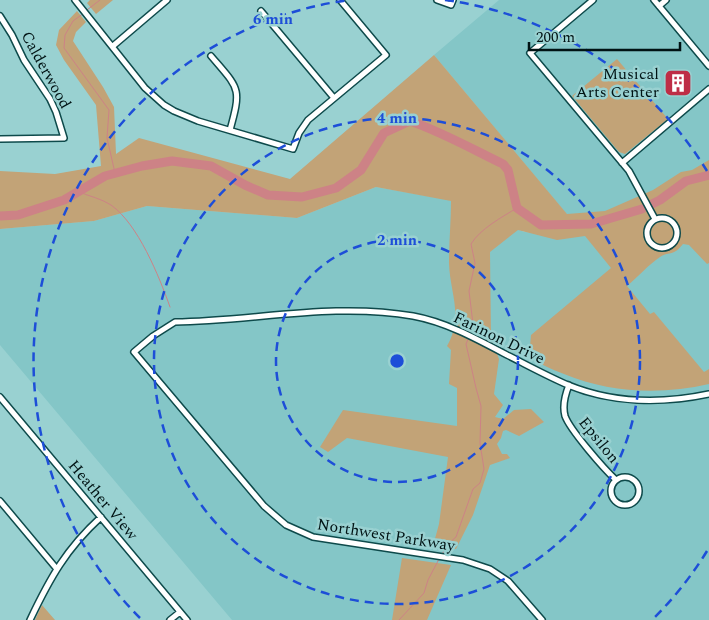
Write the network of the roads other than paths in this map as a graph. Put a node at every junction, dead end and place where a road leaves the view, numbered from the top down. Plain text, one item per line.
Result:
1 (75, 0) edge
2 (167, 0) edge
3 (340, 0) edge
4 (437, 0) edge
5 (593, 0) edge
6 (654, 0) edge
7 (666, 0) edge
8 (452, 2) edge
9 (659, 6) junction
10 (261, 11) dead end
11 (0, 16) edge
12 (113, 46) junction
13 (211, 56) dead end
14 (709, 66) edge
15 (709, 90) edge
16 (334, 98) junction
17 (230, 130) junction
18 (0, 139) edge
19 (622, 163) junction
20 (655, 219) junction
21 (134, 352) joint
22 (569, 385) junction
23 (709, 394) edge
24 (0, 396) edge
25 (616, 480) junction
26 (0, 501) edge
27 (101, 517) junction
28 (56, 568) junction
29 (180, 612) junction
30 (30, 620) edge
31 (170, 620) edge
32 (187, 620) edge
33 (542, 620) edge

1 - 12 street
2 - 12 street
3 - 16 street
4 - 8 street
5 - 19 street
6 - 9 street
7 - 9 street
9 - 14 street
10 - 16 street
11 - 18 street, Calderwood
12 - 17 street
13 - 17 street
15 - 19 street
16 - 17 street
19 - 20 street
20 - 20 street
21 - 22 street, Farinon Drive
21 - 33 street, Northwest Parkway
22 - 23 street, Farinon Drive
22 - 25 street, Epsilon
24 - 27 street, Heather View
25 - 25 street, Epsilon
26 - 28 street
27 - 28 street
27 - 29 street, Heather View
28 - 30 street
29 - 31 street
29 - 32 street, Heather View

